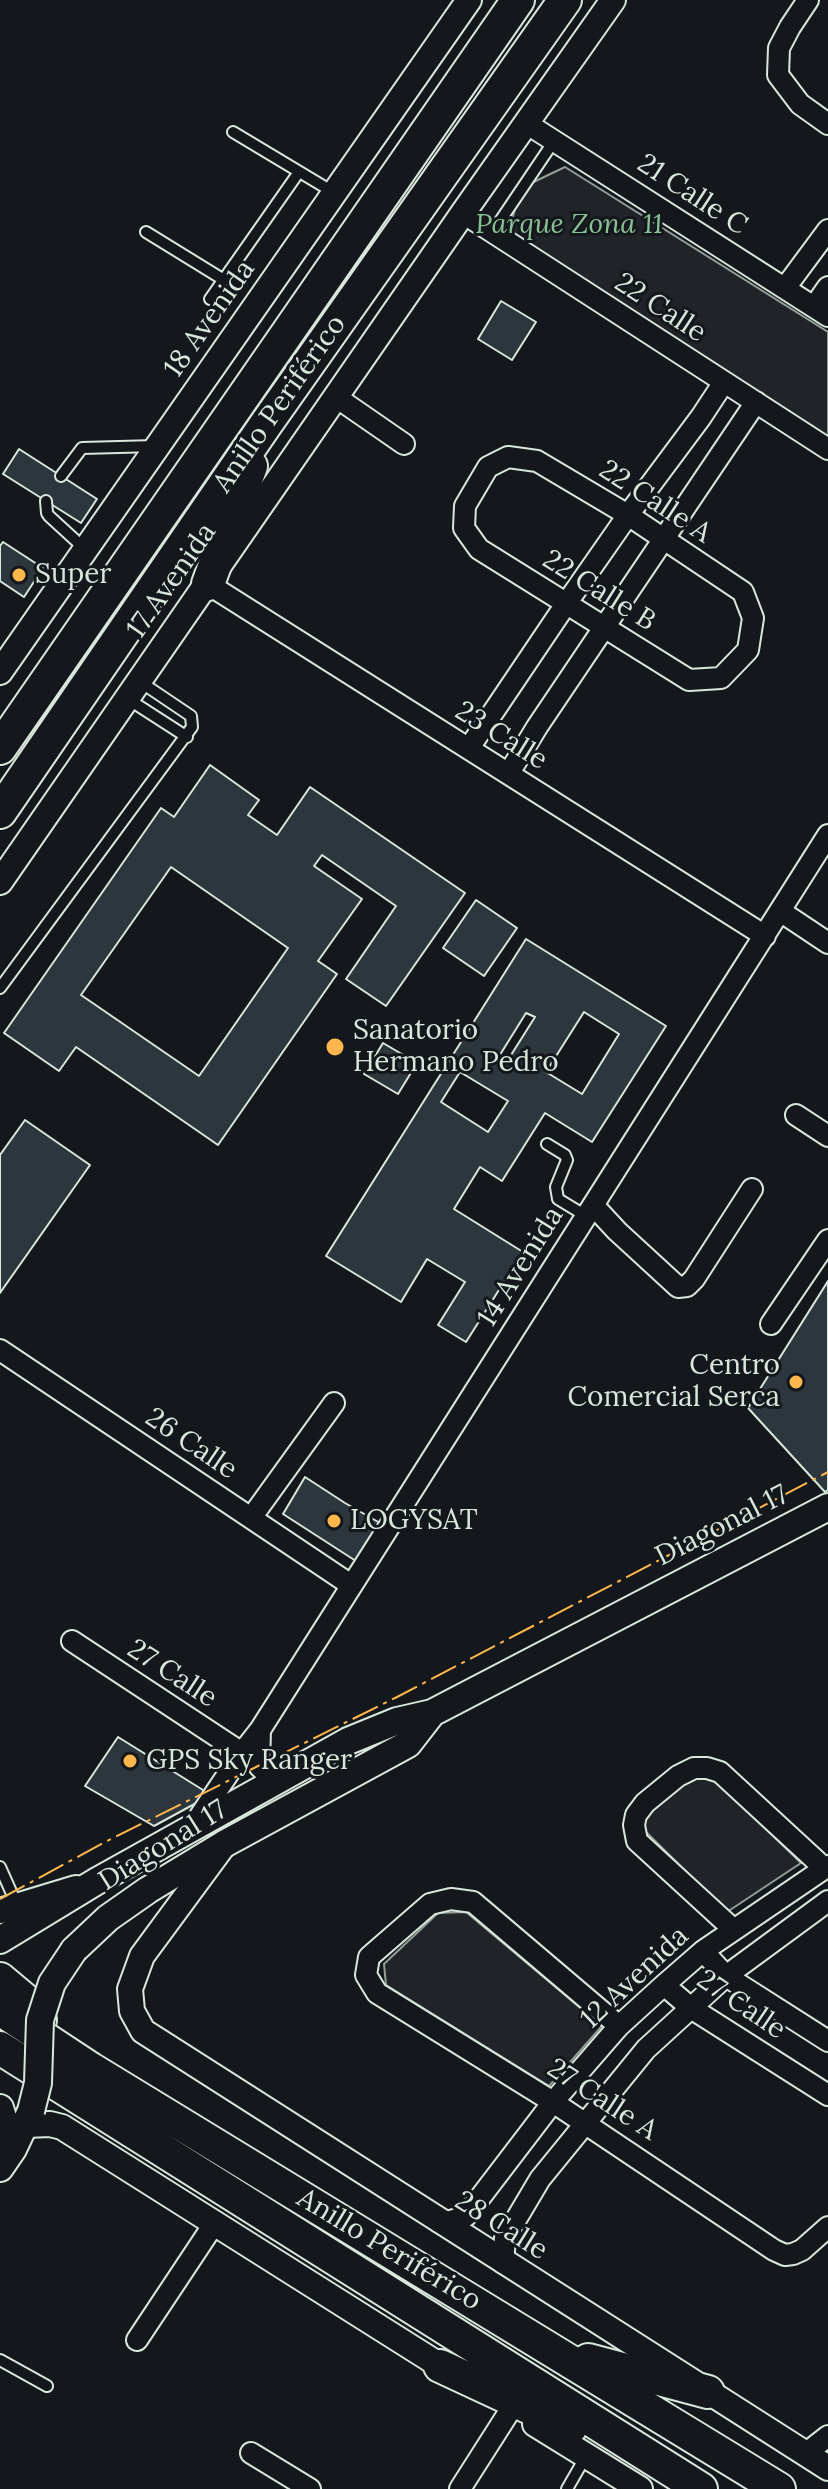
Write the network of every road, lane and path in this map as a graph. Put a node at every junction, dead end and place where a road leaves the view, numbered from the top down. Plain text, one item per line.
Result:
1 (469, 0) edge
2 (518, 0) edge
3 (565, 0) edge
4 (613, 0) edge
5 (808, 0) edge
6 (526, 123) junction
7 (828, 124) edge
8 (233, 132) dead end
9 (554, 141) junction
10 (299, 172) junction
11 (335, 193) junction
12 (463, 213) junction
13 (828, 230) edge
14 (146, 232) dead end
15 (492, 233) junction
16 (224, 280) junction
17 (828, 287) edge
18 (785, 288) junction
19 (210, 299) dead end
20 (821, 311) edge
21 (724, 382) junction
22 (336, 397) junction
23 (756, 402) junction
24 (266, 424) junction
25 (404, 444) dead end
26 (158, 446) junction
27 (828, 449) edge
28 (61, 476) dead end
29 (46, 501) dead end
30 (628, 515) junction
31 (664, 540) junction
32 (85, 549) junction
33 (479, 549) joint
34 (208, 584) junction
35 (566, 604) junction
36 (605, 627) junction
37 (0, 672) edge
38 (689, 680) joint
39 (133, 690) junction
40 (187, 737) junction
41 (0, 748) edge
42 (469, 748) junction
43 (509, 773) junction
44 (0, 812) edge
45 (828, 835) edge
46 (0, 882) edge
47 (780, 911) junction
48 (765, 936) junction
49 (828, 943) edge
50 (0, 988) edge
51 (796, 1115) dead end
52 (828, 1136) edge
53 (547, 1144) dead end
54 (752, 1189) dead end
55 (590, 1210) junction
56 (828, 1240) edge
57 (771, 1324) dead end
58 (0, 1350) edge
59 (334, 1403) dead end
60 (828, 1507) edge
61 (251, 1518) junction
62 (351, 1585) junction
63 (72, 1641) dead end
64 (432, 1713) junction
65 (260, 1730) junction
66 (242, 1753) junction
67 (280, 1778) junction
68 (193, 1826) junction
69 (224, 1844) junction
70 (0, 1867) edge
71 (826, 1867) edge
72 (97, 1881) junction
73 (828, 1901) edge
74 (9, 1908) edge
75 (733, 1929) junction
76 (3, 1938) edge
77 (703, 1951) junction
78 (726, 1976) junction
79 (0, 1979) edge
80 (664, 1985) junction
81 (691, 2008) junction
82 (0, 2009) edge
83 (40, 2020) junction
84 (619, 2026) junction
85 (828, 2041) edge
86 (0, 2048) edge
87 (828, 2095) edge
88 (553, 2102) junction
89 (0, 2108) edge
90 (28, 2118) junction
91 (585, 2123) junction
92 (6, 2159) edge
93 (439, 2222) junction
94 (214, 2224) junction
95 (828, 2227) edge
96 (503, 2263) junction
97 (137, 2340) dead end
98 (554, 2352) junction
99 (0, 2360) edge
100 (440, 2366) junction
101 (47, 2386) dead end
102 (708, 2392) junction
103 (511, 2409) junction
104 (828, 2436) edge
105 (251, 2453) dead end
106 (805, 2454) junction
107 (587, 2456) junction
108 (828, 2468) edge
109 (310, 2489) edge
110 (460, 2489) edge
111 (567, 2489) edge
112 (640, 2489) edge
113 (701, 2489) edge
114 (779, 2489) edge

1 - 11 street, 18 Avenida
2 - 41 highway, Anillo Periférico
3 - 24 highway, Anillo Periférico
4 - 6 street, 17 Avenida
5 - 7 street
6 - 9 street, 21 Calle C
6 - 12 street, 17 Avenida
8 - 10 lane
9 - 15 lane
9 - 18 street, 21 Calle C
10 - 11 lane
10 - 16 lane
11 - 26 street, 18 Avenida
12 - 15 street, 22 Calle
12 - 22 street, 17 Avenida
13 - 18 street
14 - 16 lane
15 - 21 street, 22 Calle
16 - 19 lane
17 - 20 street
18 - 20 street, 21 Calle C
21 - 23 street, 22 Calle
21 - 30 street
22 - 25 street
22 - 34 street, 17 Avenida
23 - 27 street, 22 Calle
23 - 31 street
24 - 34 highway
24 - 44 highway, Anillo Periférico
26 - 28 lane
26 - 32 street, 18 Avenida
29 - 32 lane
30 - 31 street, 22 Calle A
30 - 33 street, 22 Calle A
30 - 35 street
31 - 36 street
31 - 38 street, 22 Calle A
32 - 37 street, 18 Avenida
33 - 35 street, 22 Calle B
34 - 39 street, 17 Avenida
34 - 42 street, 23 Calle
35 - 36 street, 22 Calle B
35 - 42 street
36 - 38 street, 22 Calle B
36 - 43 street
39 - 40 lane
39 - 40 lane
39 - 46 street, 17 Avenida
40 - 50 lane
42 - 43 street, 23 Calle
43 - 48 street, 23 Calle
45 - 47 street, 14 Avenida
47 - 48 street, 14 Avenida
47 - 49 street
48 - 55 street, 14 Avenida
51 - 52 street
53 - 55 lane
54 - 55 street
55 - 62 street, 14 Avenida
56 - 57 street
58 - 61 street, 26 Calle
59 - 61 street
60 - 64 main road, Diagonal 17
61 - 62 street, 26 Calle
62 - 65 street, 14 Avenida
63 - 66 street, 27 Calle
64 - 67 main road, Diagonal 17
64 - 69 main road, Diagonal 17
65 - 66 street, 14 Avenida
65 - 67 street
66 - 68 street, 14 Avenida
67 - 68 main road, Diagonal 17
68 - 72 main road, Diagonal 17
69 - 83 main road, Diagonal 17, bridge
69 - 93 street, 28 Calle
70 - 74 lane
71 - 75 street, 12 Avenida
71 - 75 street
72 - 74 street
72 - 76 main road, Diagonal 17
73 - 78 street
75 - 77 street, 12 Avenida
77 - 78 street, 27 Calle
77 - 80 street, 12 Avenida
78 - 81 street
78 - 85 street, 27 Calle
79 - 83 highway
80 - 81 street, 27 Calle
80 - 84 street, 12 Avenida
81 - 87 street, 27 Calle
81 - 91 street
82 - 98 highway, Anillo Periférico
83 - 90 main road, Diagonal 17, bridge
84 - 88 street, 12 Avenida
84 - 88 street, 27 Calle A
86 - 113 highway, Anillo Periférico
88 - 91 street, 27 Calle A
88 - 93 street, 12 Avenida
89 - 92 main road
90 - 92 main road, Diagonal 17
90 - 94 street
91 - 95 street, 27 Calle A
91 - 96 street
93 - 96 street, 28 Calle
94 - 97 street
94 - 100 street
96 - 102 street, 28 Calle
98 - 102 highway
98 - 114 highway, Anillo Periférico
99 - 101 lane
100 - 103 street
100 - 113 highway
102 - 106 street, 28 Calle
103 - 107 street
103 - 110 street
104 - 106 street
105 - 109 street
106 - 108 street, 28 Calle
107 - 111 lane
107 - 112 street

